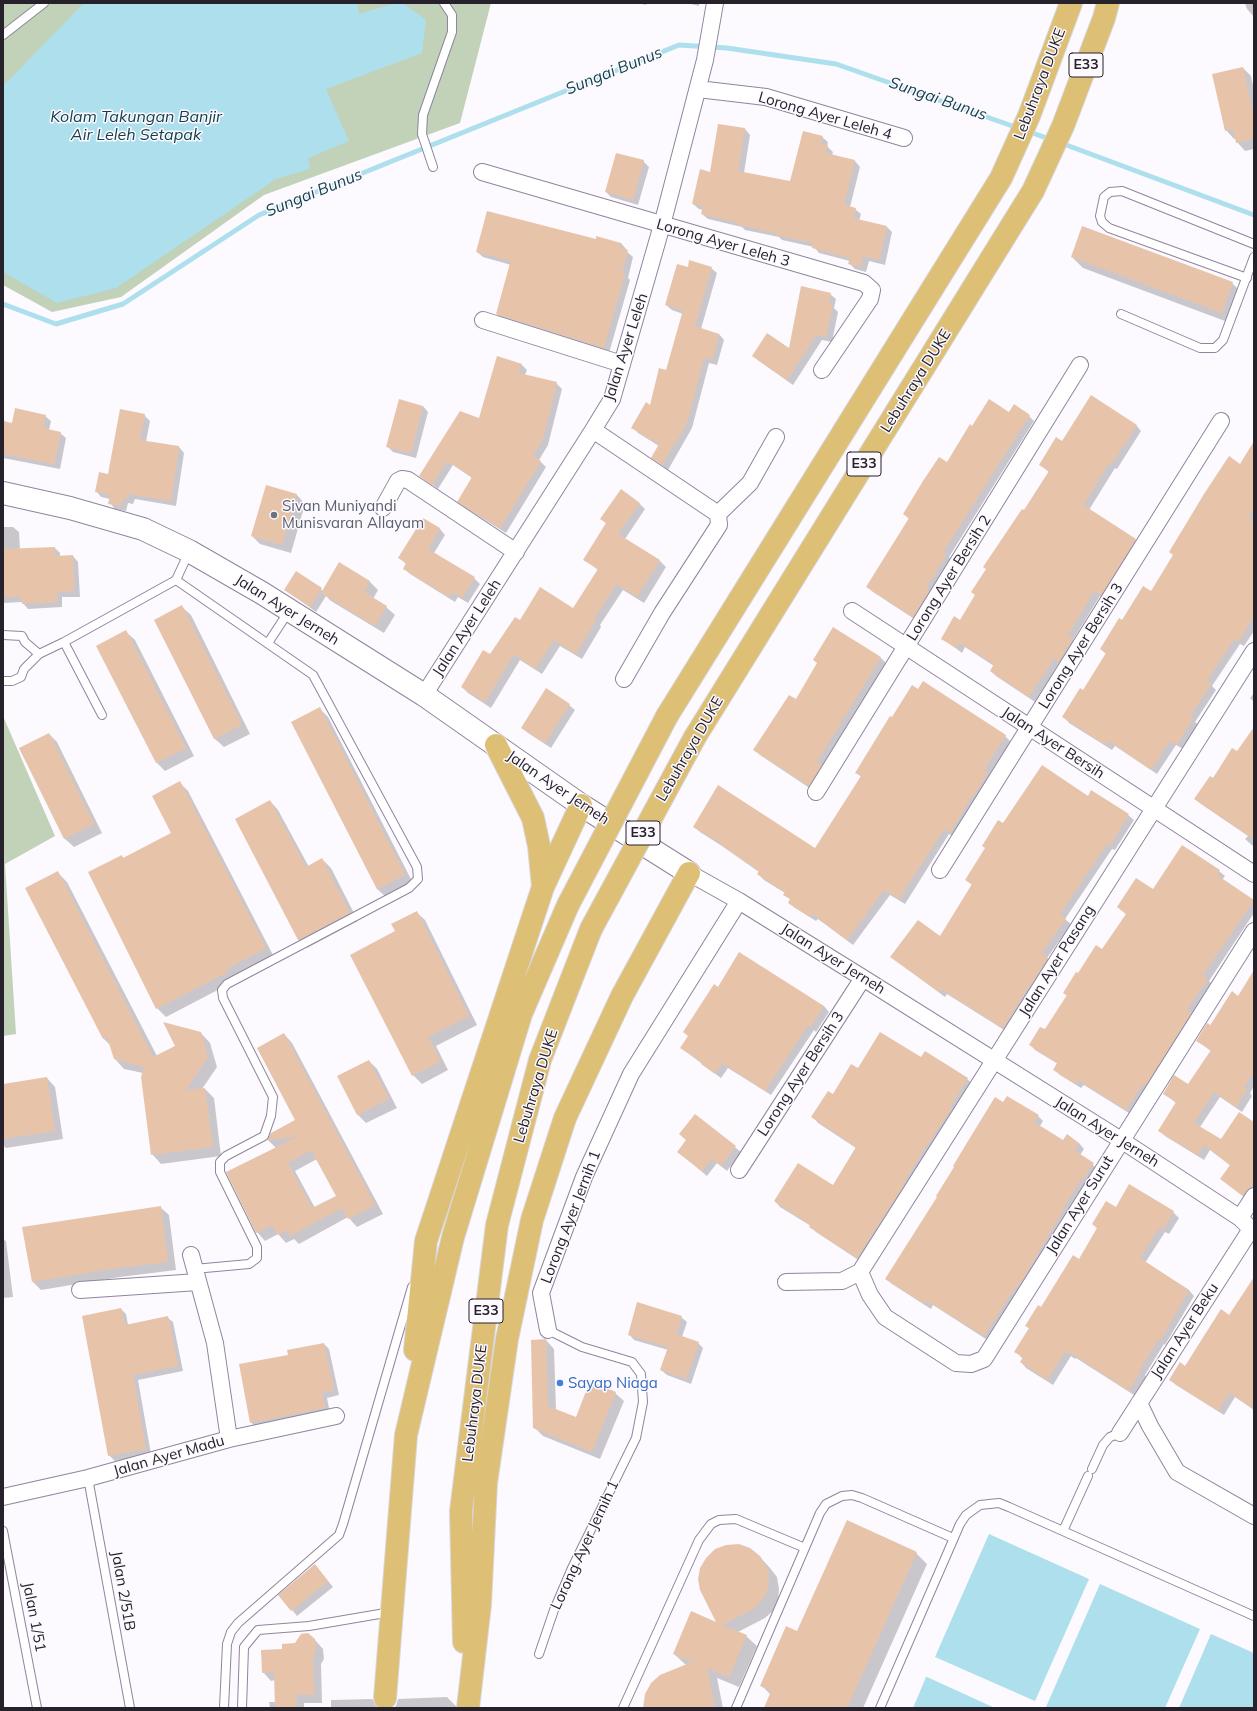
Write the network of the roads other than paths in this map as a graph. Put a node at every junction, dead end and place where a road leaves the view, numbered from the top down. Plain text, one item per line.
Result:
1 (44, 3) edge
2 (444, 3) edge
3 (715, 3) edge
4 (1058, 3) edge
5 (1071, 3) edge
6 (1108, 8) edge
7 (3, 35) edge
8 (1047, 66) junction
9 (698, 88) junction
10 (904, 138) dead end
11 (433, 166) dead end
12 (482, 172) dead end
13 (662, 225) junction
14 (1254, 244) edge
15 (1254, 257) edge
16 (1247, 278) junction
17 (1120, 314) dead end
18 (483, 320) dead end
19 (622, 364) junction
20 (1080, 364) dead end
21 (822, 370) dead end
22 (1221, 421) dead end
23 (593, 430) junction
24 (776, 437) dead end
25 (3, 493) edge
26 (383, 508) dead end
27 (718, 514) junction
28 (189, 551) junction
29 (516, 552) junction
30 (176, 580) junction
31 (289, 610) junction
32 (852, 611) dead end
33 (3, 635) edge
34 (64, 642) junction
35 (268, 643) junction
36 (906, 647) junction
37 (1254, 651) edge
38 (40, 654) junction
39 (624, 679) dead end
40 (3, 681) edge
41 (424, 695) junction
42 (102, 715) dead end
43 (1029, 727) junction
44 (496, 745) junction
45 (816, 792) dead end
46 (581, 805) junction
47 (1153, 808) junction
48 (940, 870) dead end
49 (689, 873) junction
50 (1254, 874) edge
51 (543, 887) junction
52 (739, 901) junction
53 (1254, 931) edge
54 (863, 978) junction
55 (994, 1061) junction
56 (1121, 1140) junction
57 (739, 1170) dead end
58 (1254, 1196) edge
59 (1248, 1226) edge
60 (426, 1241) junction
61 (194, 1269) junction
62 (860, 1272) junction
63 (786, 1282) dead end
64 (80, 1290) dead end
65 (548, 1330) joint
66 (1140, 1403) junction
67 (336, 1416) dead end
68 (1120, 1433) joint
69 (406, 1435) junction
70 (229, 1439) junction
71 (88, 1478) junction
72 (3, 1497) edge
73 (1254, 1516) edge
74 (3, 1531) edge
75 (1063, 1531) junction
76 (953, 1538) junction
77 (805, 1548) junction
78 (392, 1611) junction
79 (1254, 1616) edge
80 (539, 1654) dead end
81 (385, 1698) dead end
82 (37, 1708) edge
83 (130, 1708) edge
84 (224, 1708) edge
85 (242, 1708) edge
86 (467, 1708) edge
87 (623, 1708) edge
88 (736, 1708) edge
89 (880, 1708) edge

1 - 7 lane
2 - 11 lane
3 - 9 street, Jalan Ayer Leleh
4 - 8 highway
5 - 8 highway, Lebuhraya DUKE / E33
6 - 86 highway, Lebuhraya DUKE / E33, bridge
8 - 69 highway, Lebuhraya DUKE / E33, bridge
9 - 10 street, Lorong Ayer Leleh 4
9 - 13 street, Jalan Ayer Leleh
12 - 13 street, Lorong Ayer Leleh 3
13 - 19 street, Jalan Ayer Leleh
13 - 21 street, Lorong Ayer Leleh 3
14 - 16 lane
15 - 16 lane
16 - 17 lane
18 - 19 street
19 - 23 street, Jalan Ayer Leleh
20 - 36 street, Lorong Ayer Bersih 2
22 - 43 street, Lorong Ayer Bersih 3
23 - 27 street
23 - 29 street, Jalan Ayer Leleh
24 - 27 street
25 - 28 main road, Jalan Ayer Jerneh
26 - 29 street
27 - 39 street
28 - 30 lane
28 - 31 main road, Jalan Ayer Jerneh
29 - 41 street, Jalan Ayer Leleh
30 - 34 lane
30 - 35 lane
31 - 35 lane
31 - 41 main road, Jalan Ayer Jerneh
32 - 36 street, Jalan Ayer Bersih
33 - 38 lane
34 - 38 lane
34 - 42 lane
35 - 61 lane
36 - 43 street, Jalan Ayer Bersih
36 - 45 street, Lorong Ayer Bersih 2
37 - 47 street, Jalan Ayer Pasang
38 - 40 lane
41 - 44 main road, Jalan Ayer Jerneh
43 - 47 street, Jalan Ayer Bersih
43 - 48 street, Lorong Ayer Bersih 3
44 - 46 main road, Jalan Ayer Jerneh
44 - 51 highway
46 - 49 main road, Jalan Ayer Jerneh
46 - 51 highway
47 - 50 street, Jalan Ayer Bersih
47 - 55 street, Jalan Ayer Pasang
49 - 52 street, Jalan Ayer Jerneh
49 - 86 highway
51 - 60 highway
52 - 54 street, Jalan Ayer Jerneh
52 - 65 street, Lorong Ayer Jernih 1
53 - 56 street, Jalan Ayer Surut
54 - 55 street, Jalan Ayer Jerneh
54 - 57 street, Lorong Ayer Bersih 3
55 - 56 street, Jalan Ayer Jerneh
55 - 62 street, Jalan Ayer Pasang
56 - 59 street, Jalan Ayer Jerneh
56 - 62 street, Jalan Ayer Surut
58 - 59 street, Jalan Ayer Beku
59 - 66 street, Jalan Ayer Beku
60 - 69 highway
60 - 84 lane
61 - 64 street
61 - 70 street
62 - 63 street
65 - 80 lane, Lorong Ayer Jernih 1
66 - 68 street, Jalan Ayer Beku
66 - 73 street
67 - 70 street, Jalan Ayer Madu
68 - 75 lane
69 - 78 highway, Lebuhraya DUKE / E33
70 - 71 street, Jalan Ayer Madu
71 - 72 street, Jalan Ayer Madu
71 - 83 lane, Jalan 2/51B
74 - 82 lane, Jalan 1/51
75 - 76 lane
75 - 79 lane
76 - 77 lane
76 - 89 lane
77 - 87 lane
77 - 88 lane
78 - 81 highway, Lebuhraya DUKE / E33
78 - 85 lane

